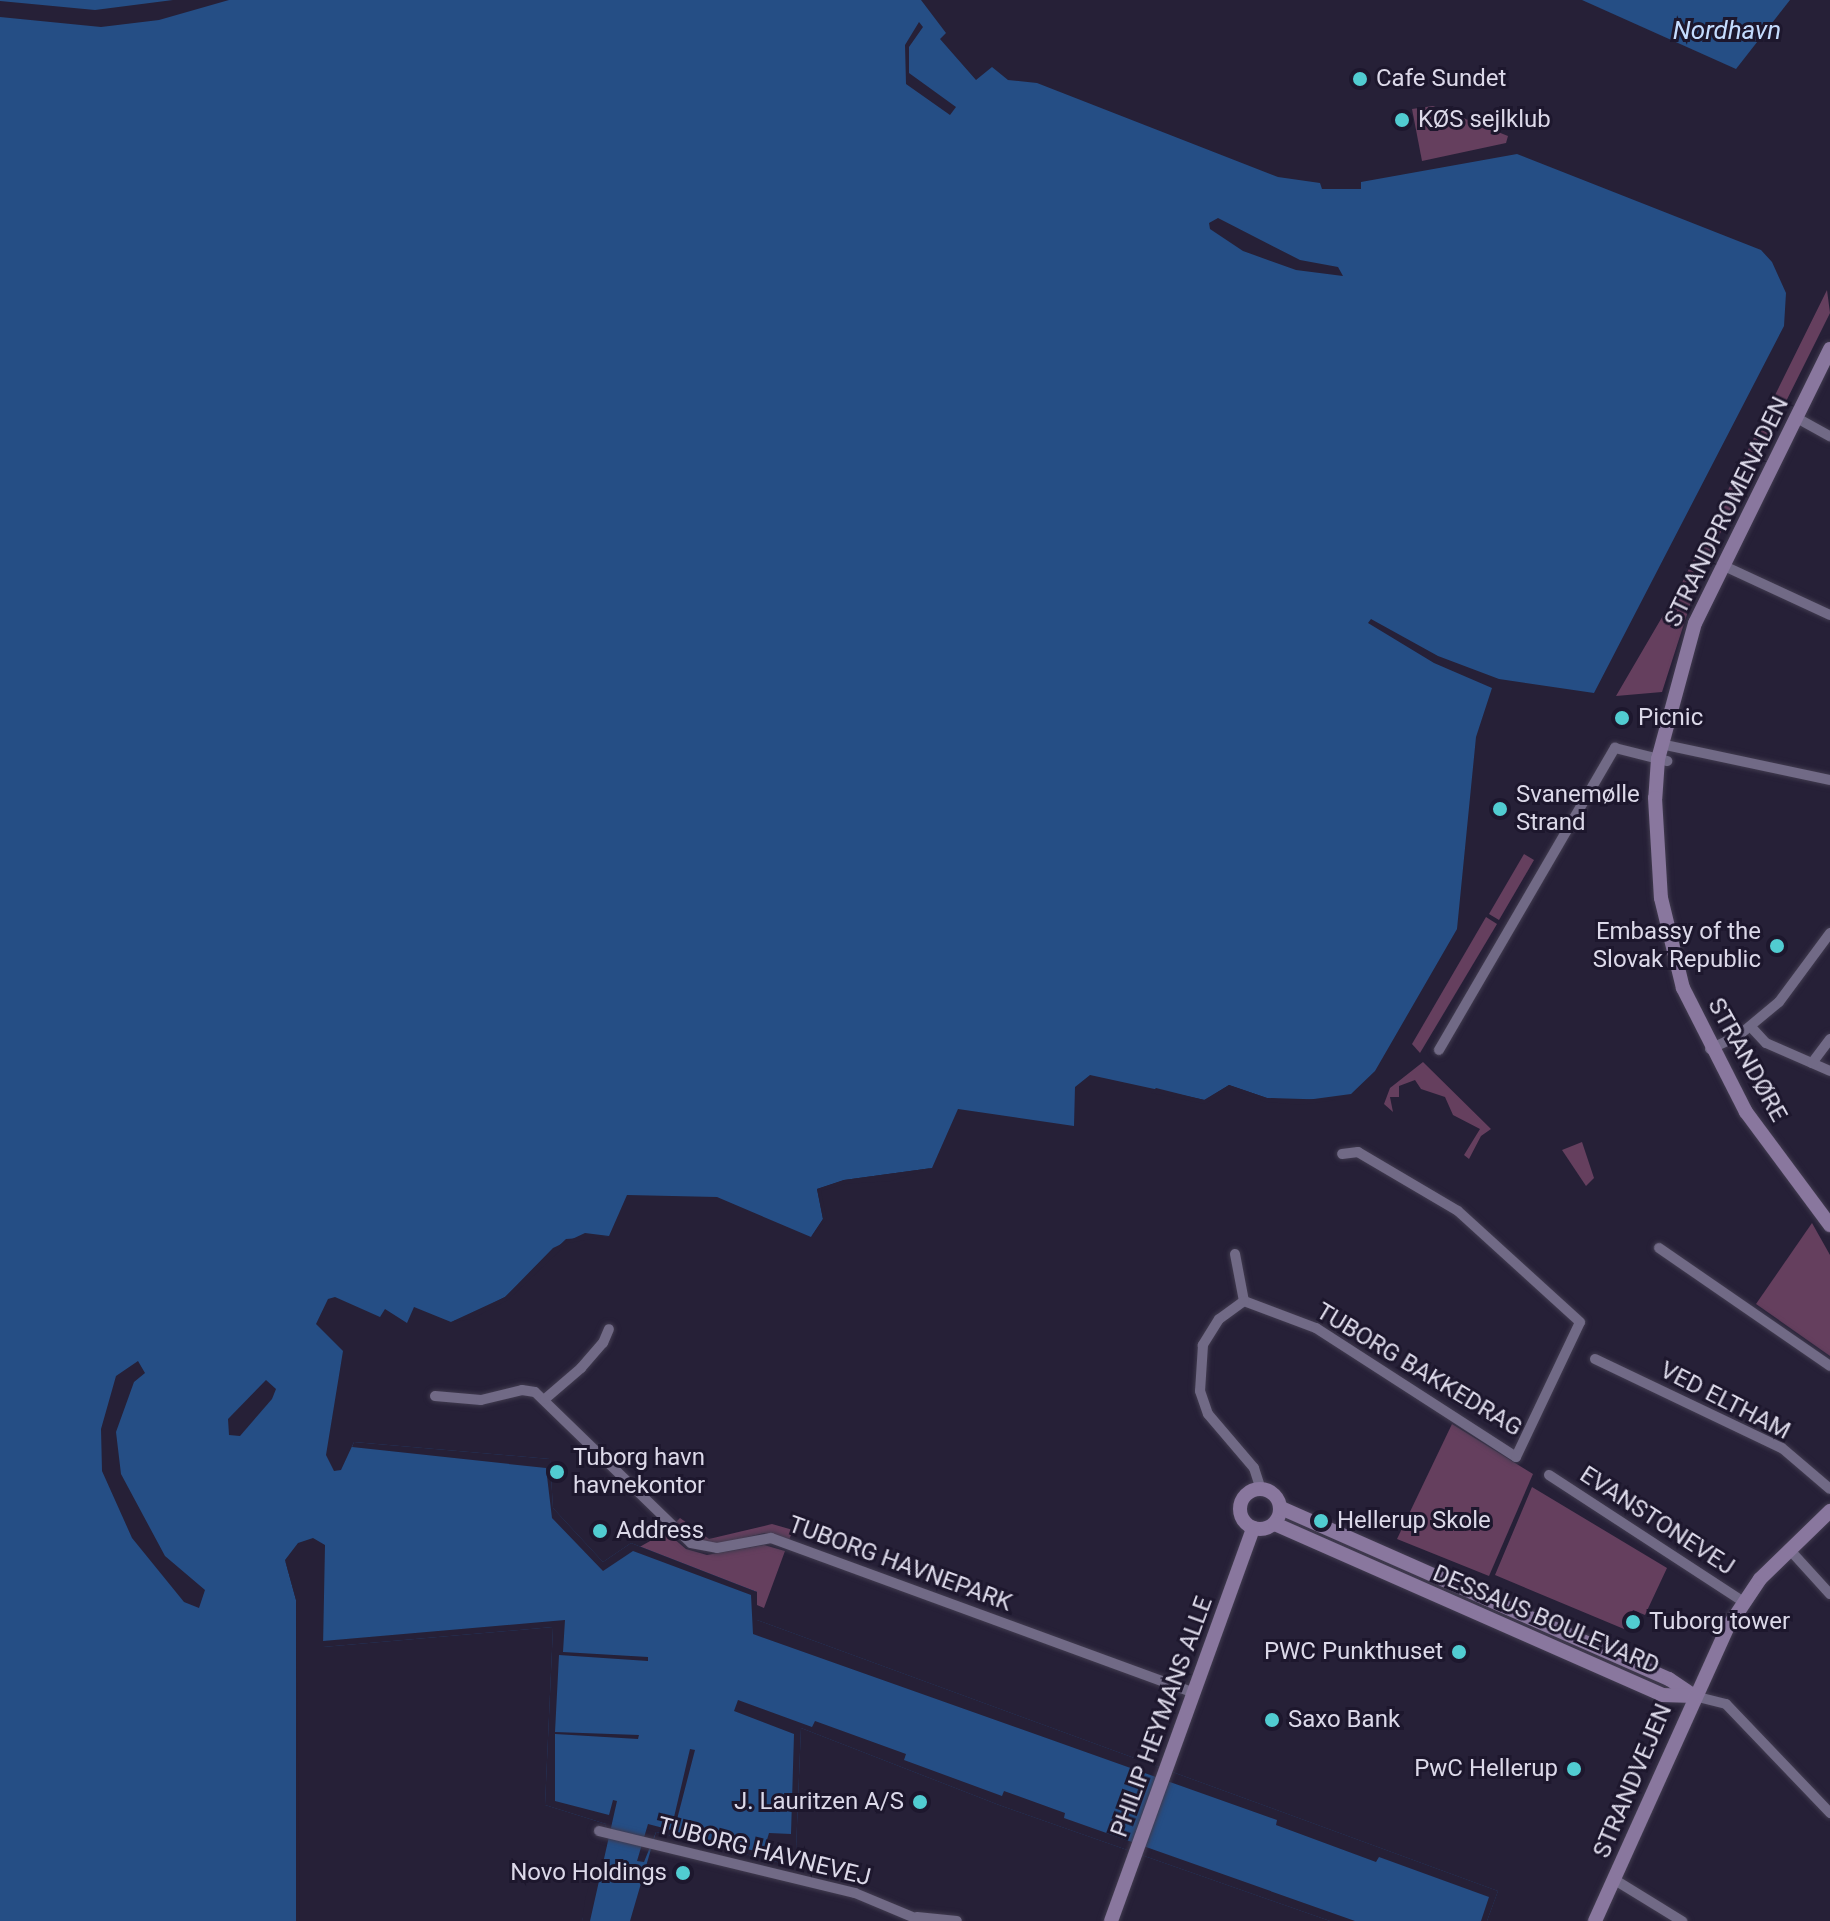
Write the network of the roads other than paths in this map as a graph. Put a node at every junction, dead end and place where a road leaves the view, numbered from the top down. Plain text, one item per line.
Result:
1 (1830, 349) edge
2 (1797, 418) junction
3 (1830, 436) edge
4 (1722, 565) junction
5 (1830, 615) edge
6 (1663, 755) junction
7 (1830, 780) edge
8 (1830, 933) edge
9 (1751, 1027) junction
10 (1830, 1039) edge
11 (1710, 1049) junction
12 (1439, 1050) dead end
13 (1812, 1063) junction
14 (1830, 1071) edge
15 (1342, 1154) dead end
16 (1830, 1225) edge
17 (1659, 1248) dead end
18 (1235, 1254) dead end
19 (1244, 1301) junction
20 (609, 1329) dead end
21 (1595, 1359) dead end
22 (1830, 1366) edge
23 (435, 1396) dead end
24 (545, 1399) junction
25 (1549, 1475) dead end
26 (1261, 1489) junction
27 (1830, 1489) edge
28 (1281, 1508) junction
29 (1830, 1511) edge
30 (1275, 1524) junction
31 (1253, 1528) junction
32 (1789, 1549) junction
33 (1830, 1594) edge
34 (1742, 1601) junction
35 (1195, 1693) junction
36 (1694, 1696) junction
37 (1830, 1813) edge
38 (599, 1831) dead end
39 (1615, 1880) junction
40 (920, 1919) edge
41 (957, 1921) edge
42 (1111, 1921) edge
43 (1595, 1921) edge
44 (1682, 1921) edge

1 - 2 street, STRANDPROMENADEN
2 - 3 street
2 - 4 street, STRANDPROMENADEN
4 - 5 street
4 - 6 street, STRANDPROMENADEN
6 - 7 street
6 - 11 street, STRANDØRE
6 - 12 street
8 - 9 street
9 - 11 street
9 - 13 street
10 - 13 street
11 - 16 street, STRANDØRE
13 - 14 street
15 - 19 street, TUBORG BAKKEDRAG
17 - 22 street
18 - 19 street
19 - 26 street
20 - 24 street
21 - 27 street, VED ELTHAM
23 - 24 street
24 - 35 street, TUBORG HAVNEPARK
25 - 34 street, EVANSTONEVEJ
26 - 28 street
26 - 31 street
28 - 30 street
28 - 36 street, DESSAUS BOULEVARD
29 - 32 street, STRANDVEJEN
30 - 31 street
30 - 36 street, DESSAUS BOULEVARD
31 - 35 street, PHILIP HEYMANS ALLE
32 - 33 street
32 - 34 street, STRANDVEJEN
34 - 36 street, STRANDVEJEN
35 - 42 street, PHILIP HEYMANS ALLE
36 - 37 street
36 - 39 street, STRANDVEJEN
38 - 40 street, TUBORG HAVNEVEJ
39 - 43 street, STRANDVEJEN
39 - 44 street
40 - 41 street, TUBORG HAVNEVEJ

